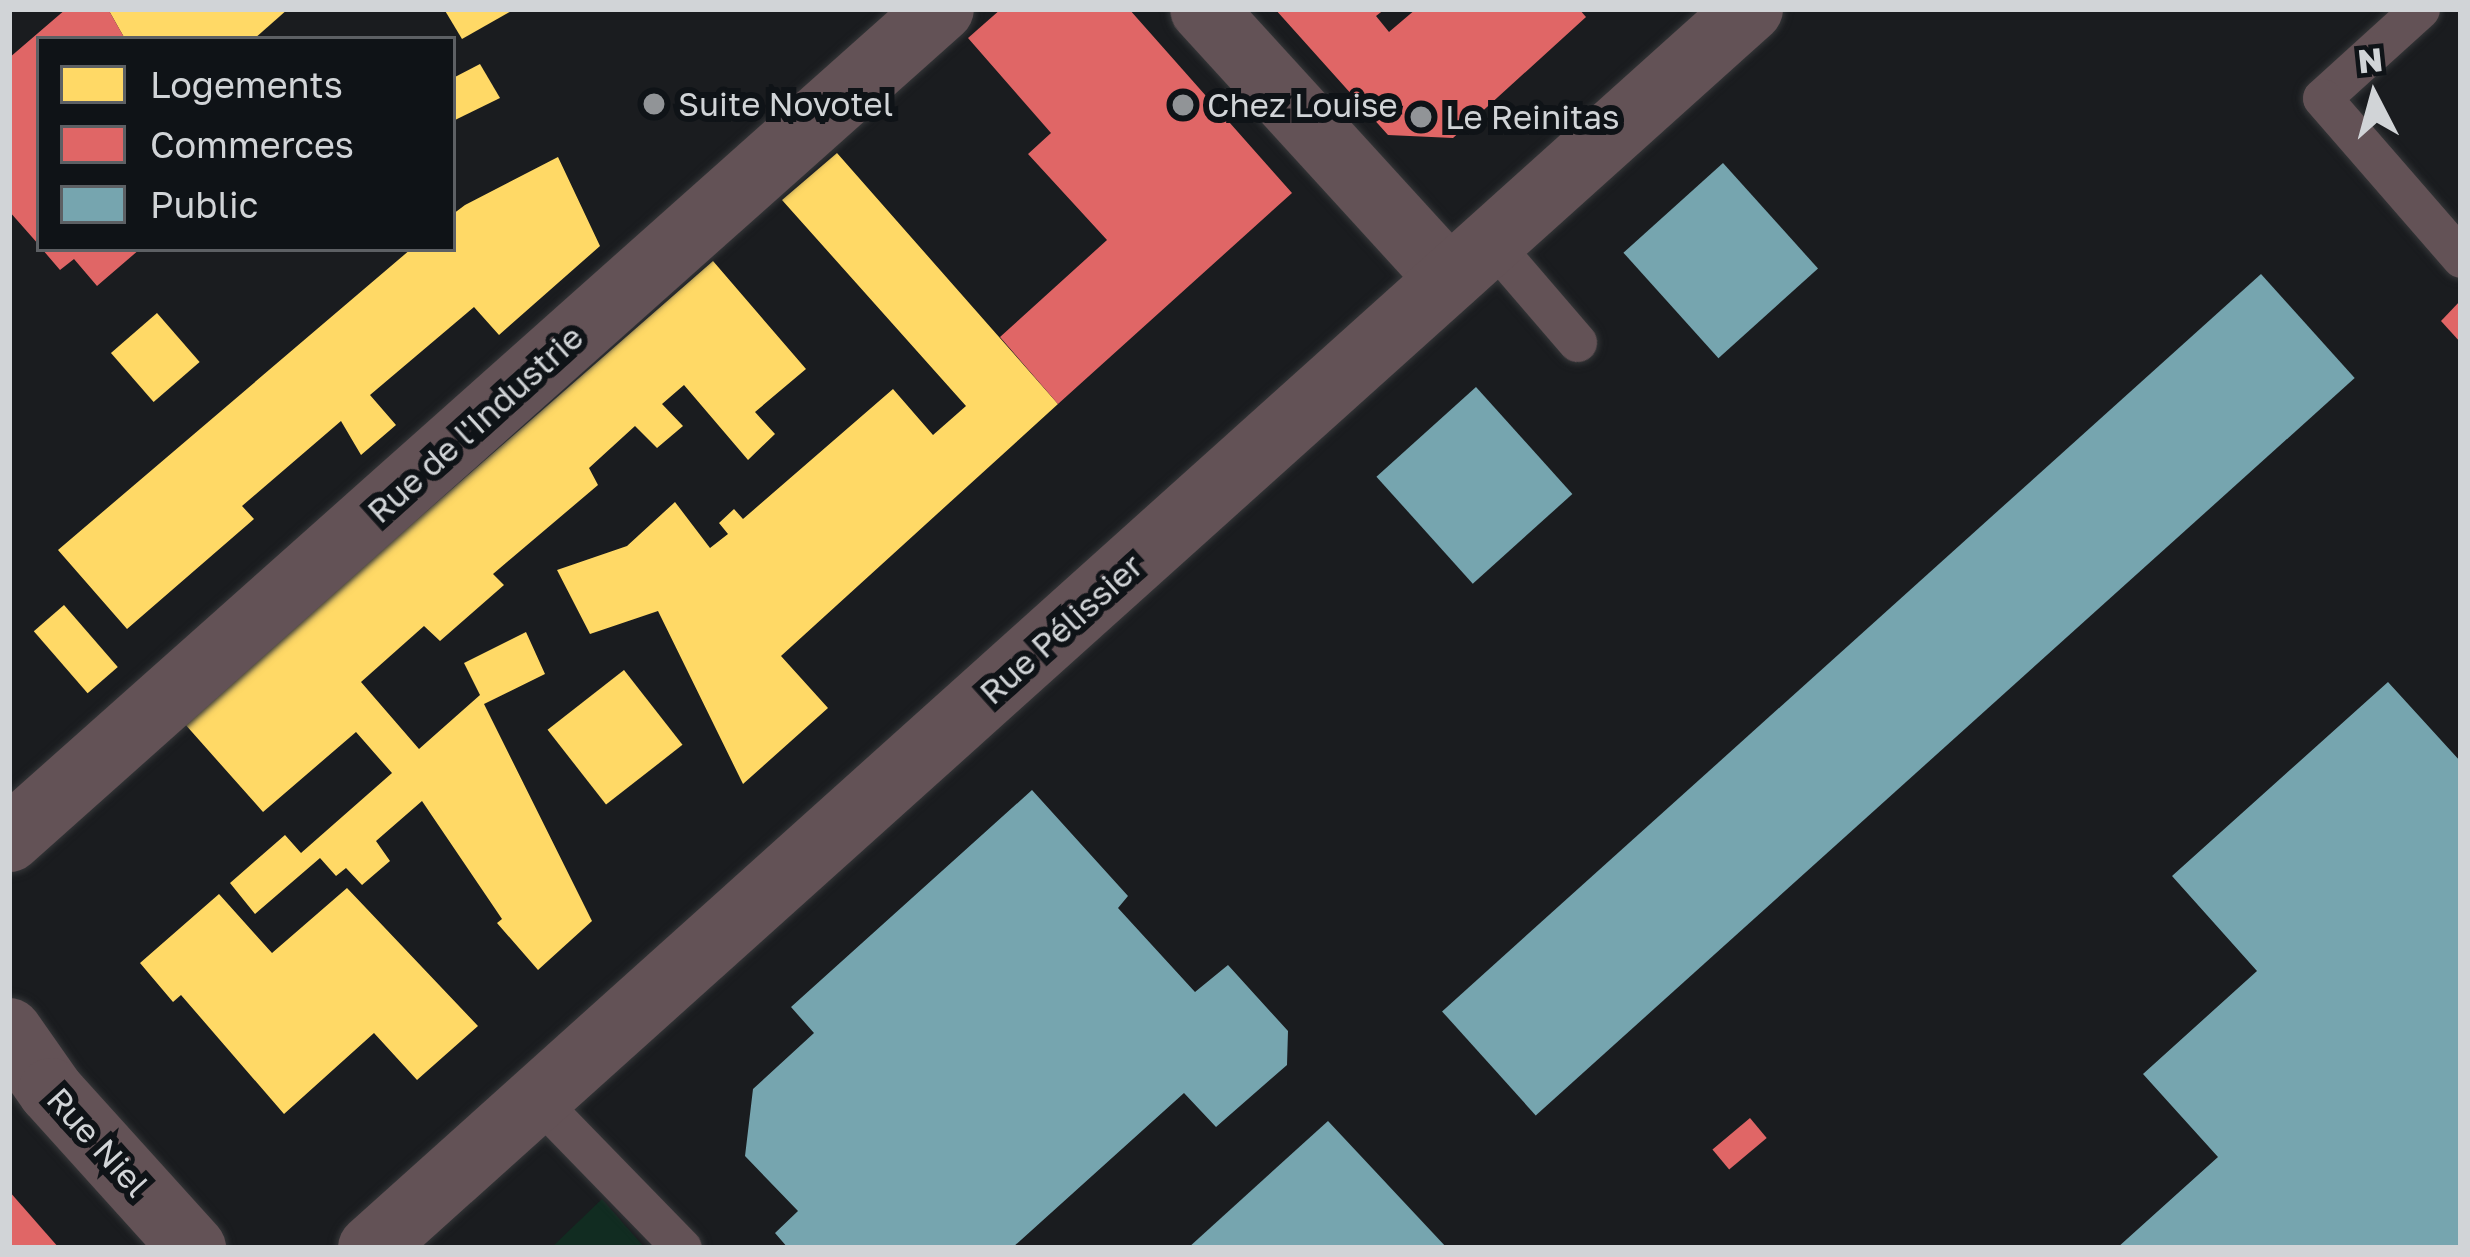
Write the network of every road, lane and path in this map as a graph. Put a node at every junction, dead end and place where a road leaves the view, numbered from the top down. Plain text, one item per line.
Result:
1 (941, 9) edge
2 (1203, 9) edge
3 (1750, 9) edge
4 (2420, 9) edge
5 (2461, 259) edge
6 (1470, 260) junction
7 (1577, 341) dead end
8 (9, 838) edge
9 (9, 1031) edge
10 (539, 1101) junction
11 (194, 1248) edge
12 (371, 1248) edge
13 (682, 1248) edge

1 - 8 street, Rue de l'Industrie
2 - 6 street
3 - 6 street, Rue Pélissier
4 - 5 lane
6 - 7 lane
6 - 10 street, Rue Pélissier
9 - 11 street, Rue Niel
10 - 12 street, Rue Pélissier
10 - 13 lane

